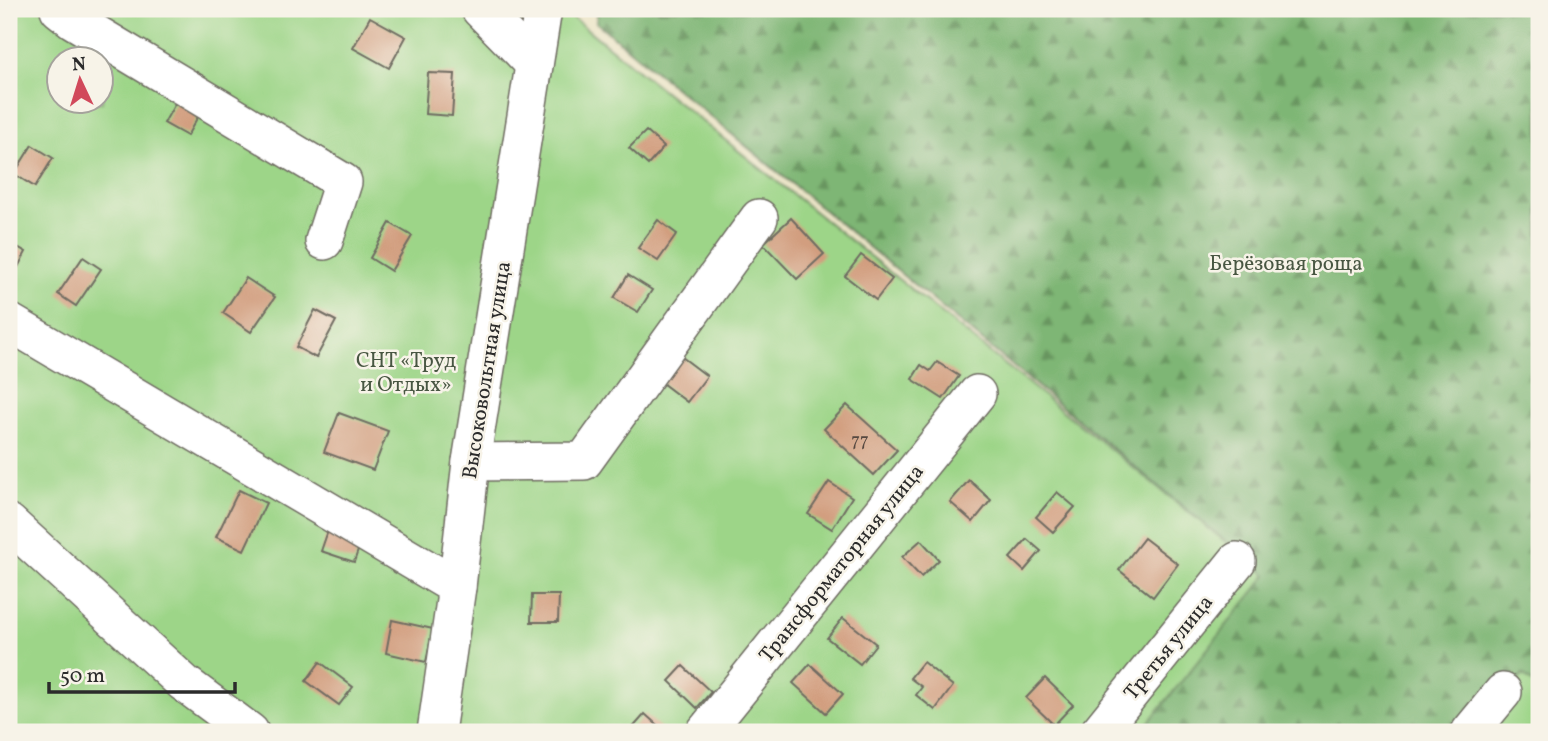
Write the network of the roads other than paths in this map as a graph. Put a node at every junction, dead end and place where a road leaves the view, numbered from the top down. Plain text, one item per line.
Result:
1 (59, 9) edge
2 (480, 9) edge
3 (543, 9) edge
4 (534, 64) junction
5 (759, 218) dead end
6 (324, 241) dead end
7 (9, 322) edge
8 (977, 394) dead end
9 (471, 462) junction
10 (9, 523) edge
11 (1237, 561) dead end
12 (457, 587) junction
13 (1503, 692) dead end
14 (250, 732) edge
15 (436, 732) edge
16 (705, 732) edge
17 (1099, 732) edge
18 (1470, 732) edge

1 - 6 street
2 - 4 street
3 - 4 street, Высоковольтная улица
4 - 9 street, Высоковольтная улица
5 - 9 street
7 - 12 street
8 - 16 street, Трансформаторная улица
9 - 12 street, Высоковольтная улица
10 - 14 street
11 - 17 street, Третья улица
12 - 15 street, Высоковольтная улица
13 - 18 street

